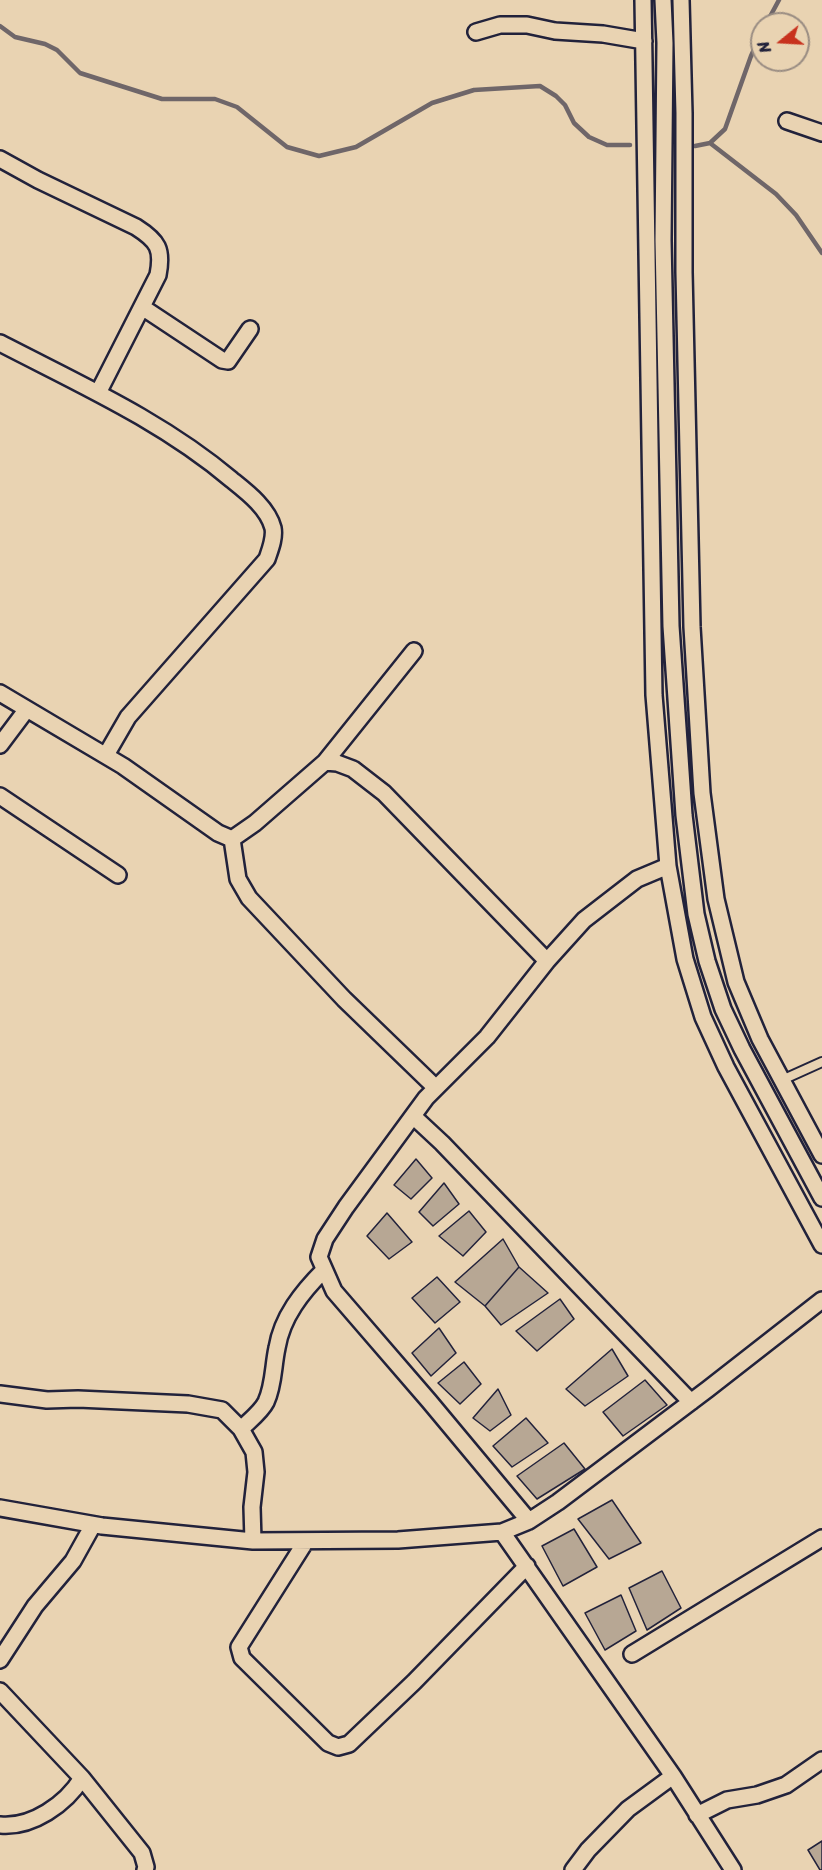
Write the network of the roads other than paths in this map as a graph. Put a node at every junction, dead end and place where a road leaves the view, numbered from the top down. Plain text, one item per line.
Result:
1 (643, 0) edge
2 (663, 0) edge
3 (681, 0) edge
4 (476, 32) dead end
5 (644, 41) junction
6 (787, 121) dead end
7 (822, 133) edge
8 (0, 159) edge
9 (142, 307) junction
10 (250, 329) dead end
11 (0, 343) edge
12 (98, 393) junction
13 (414, 651) dead end
14 (0, 693) edge
15 (27, 709) junction
16 (0, 745) edge
17 (106, 755) junction
18 (325, 762) junction
19 (0, 796) edge
20 (232, 839) junction
21 (668, 866) junction
22 (118, 875) dead end
23 (547, 960) junction
24 (822, 1062) edge
25 (782, 1080) junction
26 (436, 1088) junction
27 (413, 1116) junction
28 (822, 1155) edge
29 (822, 1198) edge
30 (822, 1245) edge
31 (324, 1270) junction
32 (822, 1300) edge
33 (0, 1395) edge
34 (691, 1402) junction
35 (241, 1429) junction
36 (0, 1508) edge
37 (529, 1521) junction
38 (93, 1525) junction
39 (502, 1532) junction
40 (822, 1538) edge
41 (252, 1541) junction
42 (306, 1541) junction
43 (526, 1566) junction
44 (632, 1654) dead end
45 (0, 1660) edge
46 (0, 1691) edge
47 (822, 1760) edge
48 (673, 1776) junction
49 (82, 1778) junction
50 (697, 1815) junction
51 (0, 1825) edge
52 (145, 1870) edge
53 (573, 1870) edge
54 (732, 1870) edge

1 - 5 street
2 - 29 street
3 - 25 street
4 - 5 street
5 - 21 street
6 - 7 street
8 - 9 street
9 - 10 street
9 - 12 street
11 - 12 street
12 - 17 street
13 - 18 street
14 - 15 street
15 - 16 street
15 - 17 street
17 - 20 street
18 - 20 street
18 - 23 street
19 - 22 street
20 - 26 street
21 - 23 street
21 - 30 street
23 - 26 street
24 - 25 lane
25 - 28 street
26 - 27 street
27 - 31 street
27 - 34 street
31 - 35 street
31 - 37 street
32 - 34 street
33 - 35 street
34 - 37 street
35 - 41 street
36 - 38 street
37 - 39 street
38 - 41 street
38 - 45 street
39 - 42 street
39 - 43 street
40 - 44 street
41 - 42 street
42 - 43 street
43 - 48 street
46 - 49 street
47 - 50 street
48 - 50 street
48 - 53 street
49 - 51 street
49 - 52 street
50 - 54 street

